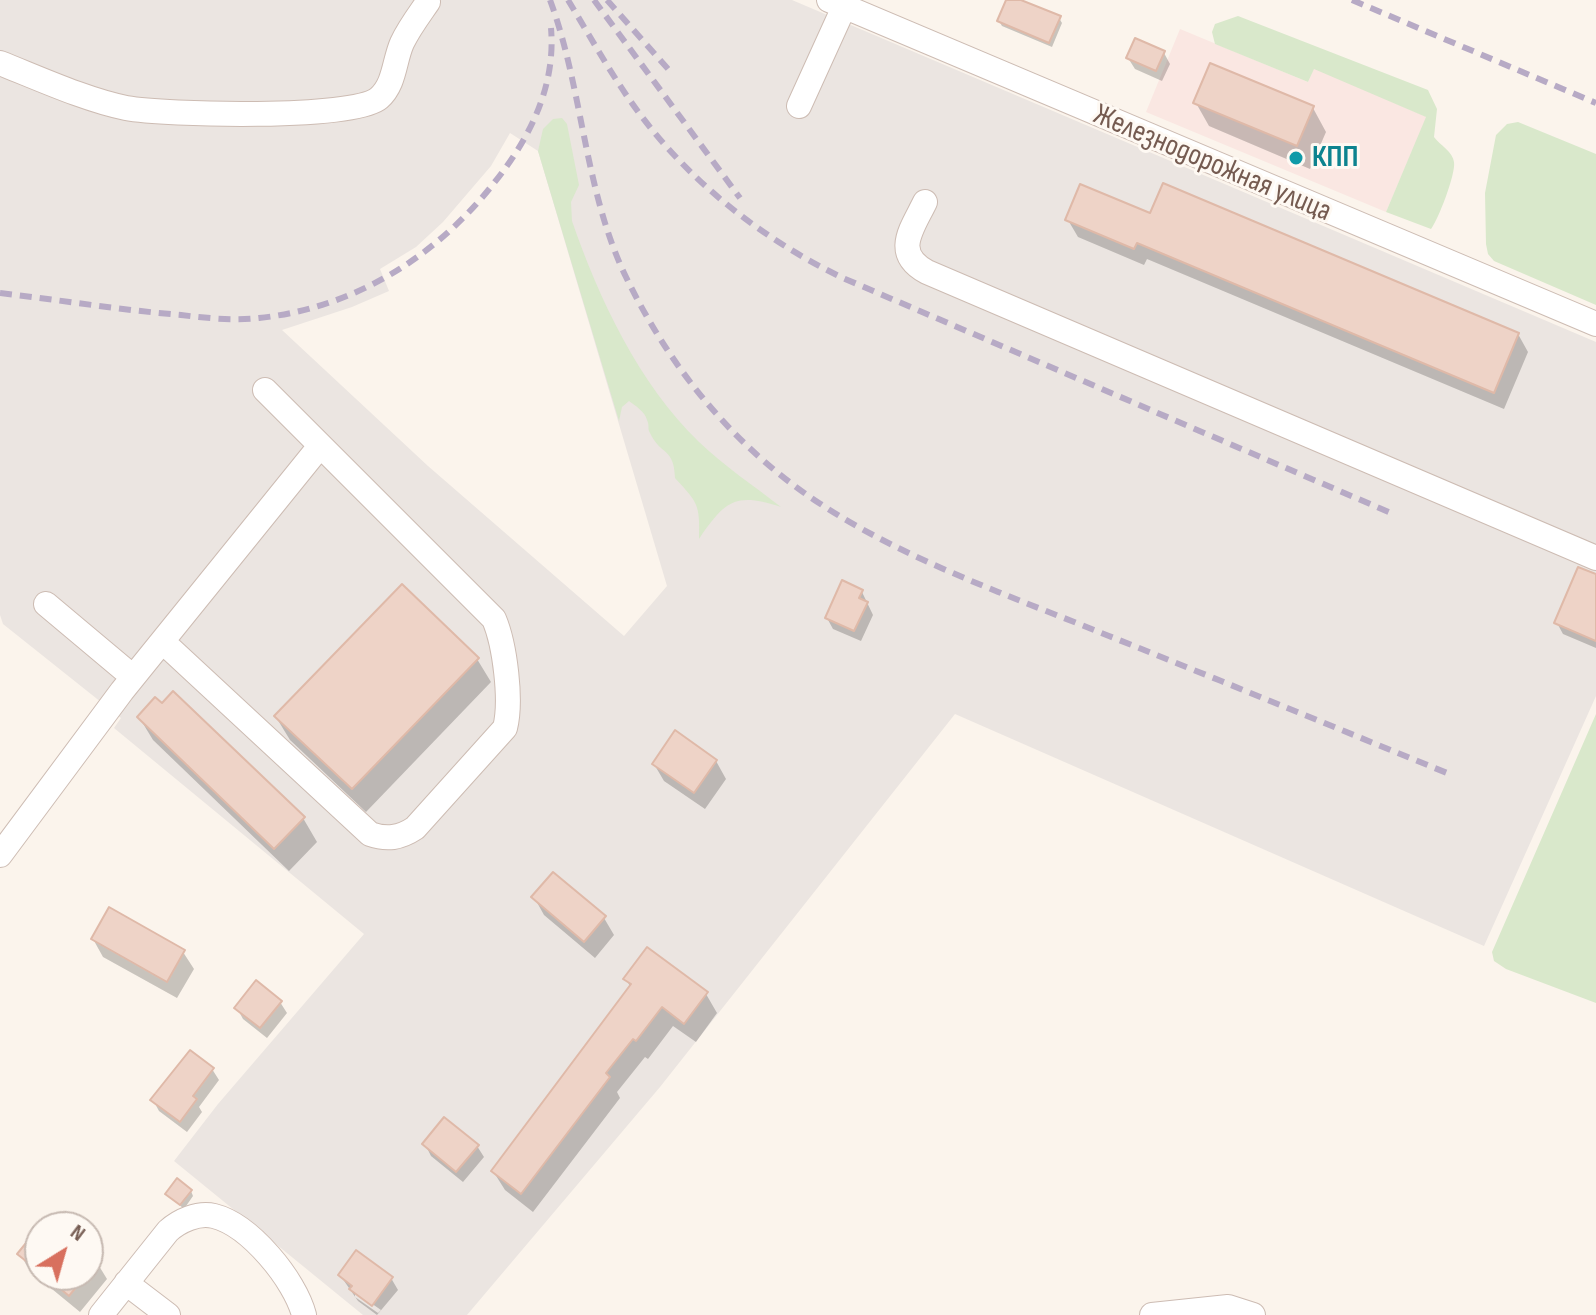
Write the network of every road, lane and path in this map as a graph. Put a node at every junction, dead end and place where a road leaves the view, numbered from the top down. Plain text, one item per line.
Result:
1 (428, 2) edge
2 (836, 3) edge
3 (0, 63) edge
4 (799, 106) dead end
5 (925, 202) dead end
6 (1596, 324) edge
7 (265, 390) dead end
8 (320, 446) junction
9 (1596, 558) edge
10 (46, 604) dead end
11 (163, 642) junction
12 (133, 677) junction
13 (0, 855) edge
14 (126, 1283) junction
15 (101, 1315) edge
16 (168, 1315) edge
17 (304, 1315) edge
18 (1152, 1315) edge
19 (1253, 1315) edge

1 - 3 street
2 - 4 street
2 - 6 street, Железнодорожная улица
5 - 9 street
7 - 8 street
8 - 11 street
8 - 11 street
10 - 12 street
11 - 12 street
12 - 13 street
14 - 15 street
14 - 16 street
14 - 17 street
18 - 19 street

